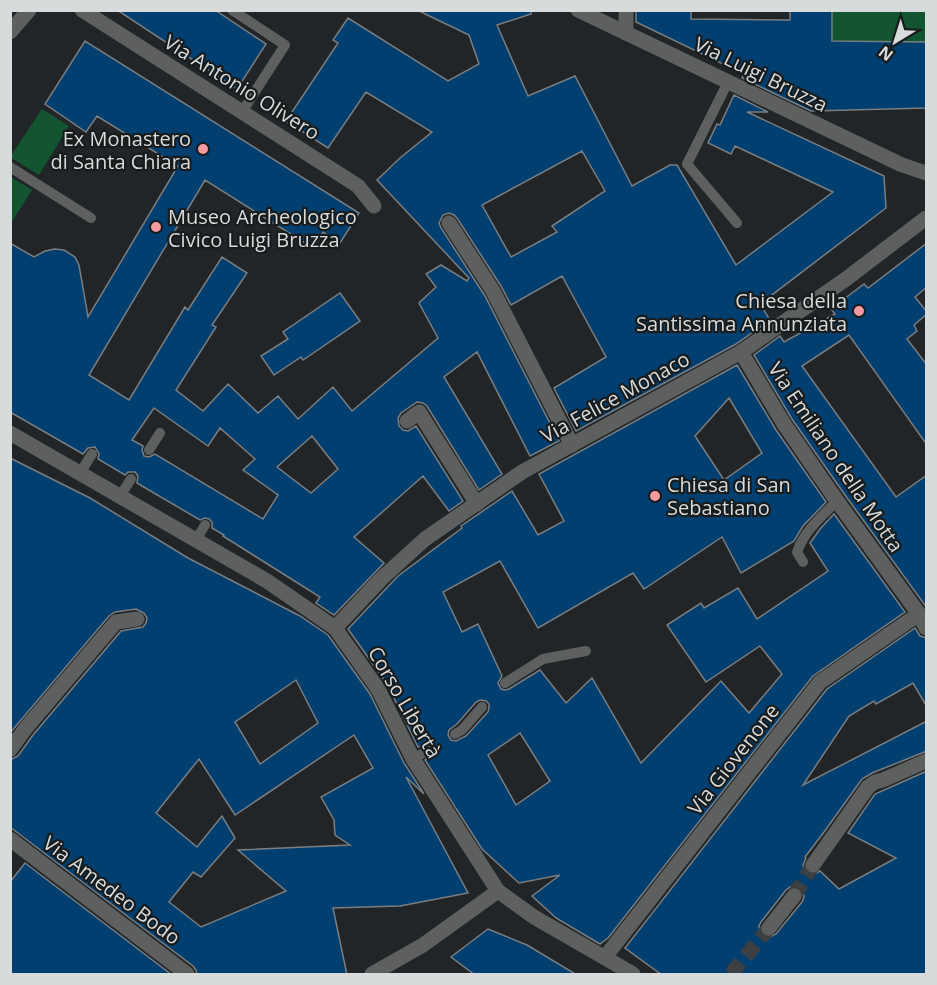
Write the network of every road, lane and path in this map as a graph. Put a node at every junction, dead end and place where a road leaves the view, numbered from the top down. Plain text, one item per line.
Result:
1 (29, 10) edge
2 (82, 10) edge
3 (232, 10) edge
4 (578, 10) edge
5 (626, 10) edge
6 (10, 32) edge
7 (626, 33) junction
8 (728, 82) junction
9 (242, 112) junction
10 (10, 167) edge
11 (927, 173) edge
12 (374, 206) dead end
13 (91, 218) dead end
14 (927, 218) edge
15 (449, 223) dead end
16 (737, 223) dead end
17 (741, 352) junction
18 (407, 421) dead end
19 (10, 433) edge
20 (160, 433) dead end
21 (572, 445) junction
22 (149, 450) dead end
23 (92, 454) dead end
24 (80, 472) junction
25 (131, 479) dead end
26 (120, 496) junction
27 (837, 501) junction
28 (477, 504) junction
29 (206, 525) dead end
30 (196, 540) junction
31 (803, 562) dead end
32 (137, 619) dead end
33 (923, 621) edge
34 (335, 628) junction
35 (586, 651) dead end
36 (505, 683) dead end
37 (482, 707) dead end
38 (455, 734) dead end
39 (10, 750) edge
40 (927, 761) edge
41 (10, 839) edge
42 (813, 865) tunnel mouth
43 (498, 891) junction
44 (794, 896) tunnel mouth
45 (769, 928) tunnel mouth
46 (605, 957) junction
47 (626, 973) edge
48 (188, 975) edge
49 (372, 975) edge

1 - 6 street
2 - 9 street, Via Antonio Olivero
3 - 9 lane
4 - 7 street, Via Luigi Bruzza
5 - 7 street
7 - 8 street, Via Luigi Bruzza
8 - 11 street, Via Luigi Bruzza
8 - 16 lane
9 - 12 street, Via Antonio Olivero
10 - 13 lane
14 - 17 street, Via Felice Monaco
15 - 21 street
17 - 21 street, Via Felice Monaco
17 - 27 street, Via Emiliano della Motta
18 - 28 street
19 - 24 street, Corso Libertà
20 - 22 lane
21 - 28 street, Via Felice Monaco
23 - 24 lane
24 - 26 street, Corso Libertà
25 - 26 lane
26 - 30 street, Corso Libertà
27 - 31 lane
27 - 33 street, Via Emiliano della Motta
28 - 34 street, Via Felice Monaco
29 - 30 lane
30 - 34 street, Corso Libertà
32 - 39 street
33 - 46 street, Via Giovenone
34 - 43 street, Corso Libertà
35 - 36 lane
37 - 38 lane
40 - 42 street
41 - 48 street, Via Amedeo Bodo
43 - 46 street, Corso Libertà
43 - 49 street
44 - 45 street
46 - 47 street, Corso Libertà

